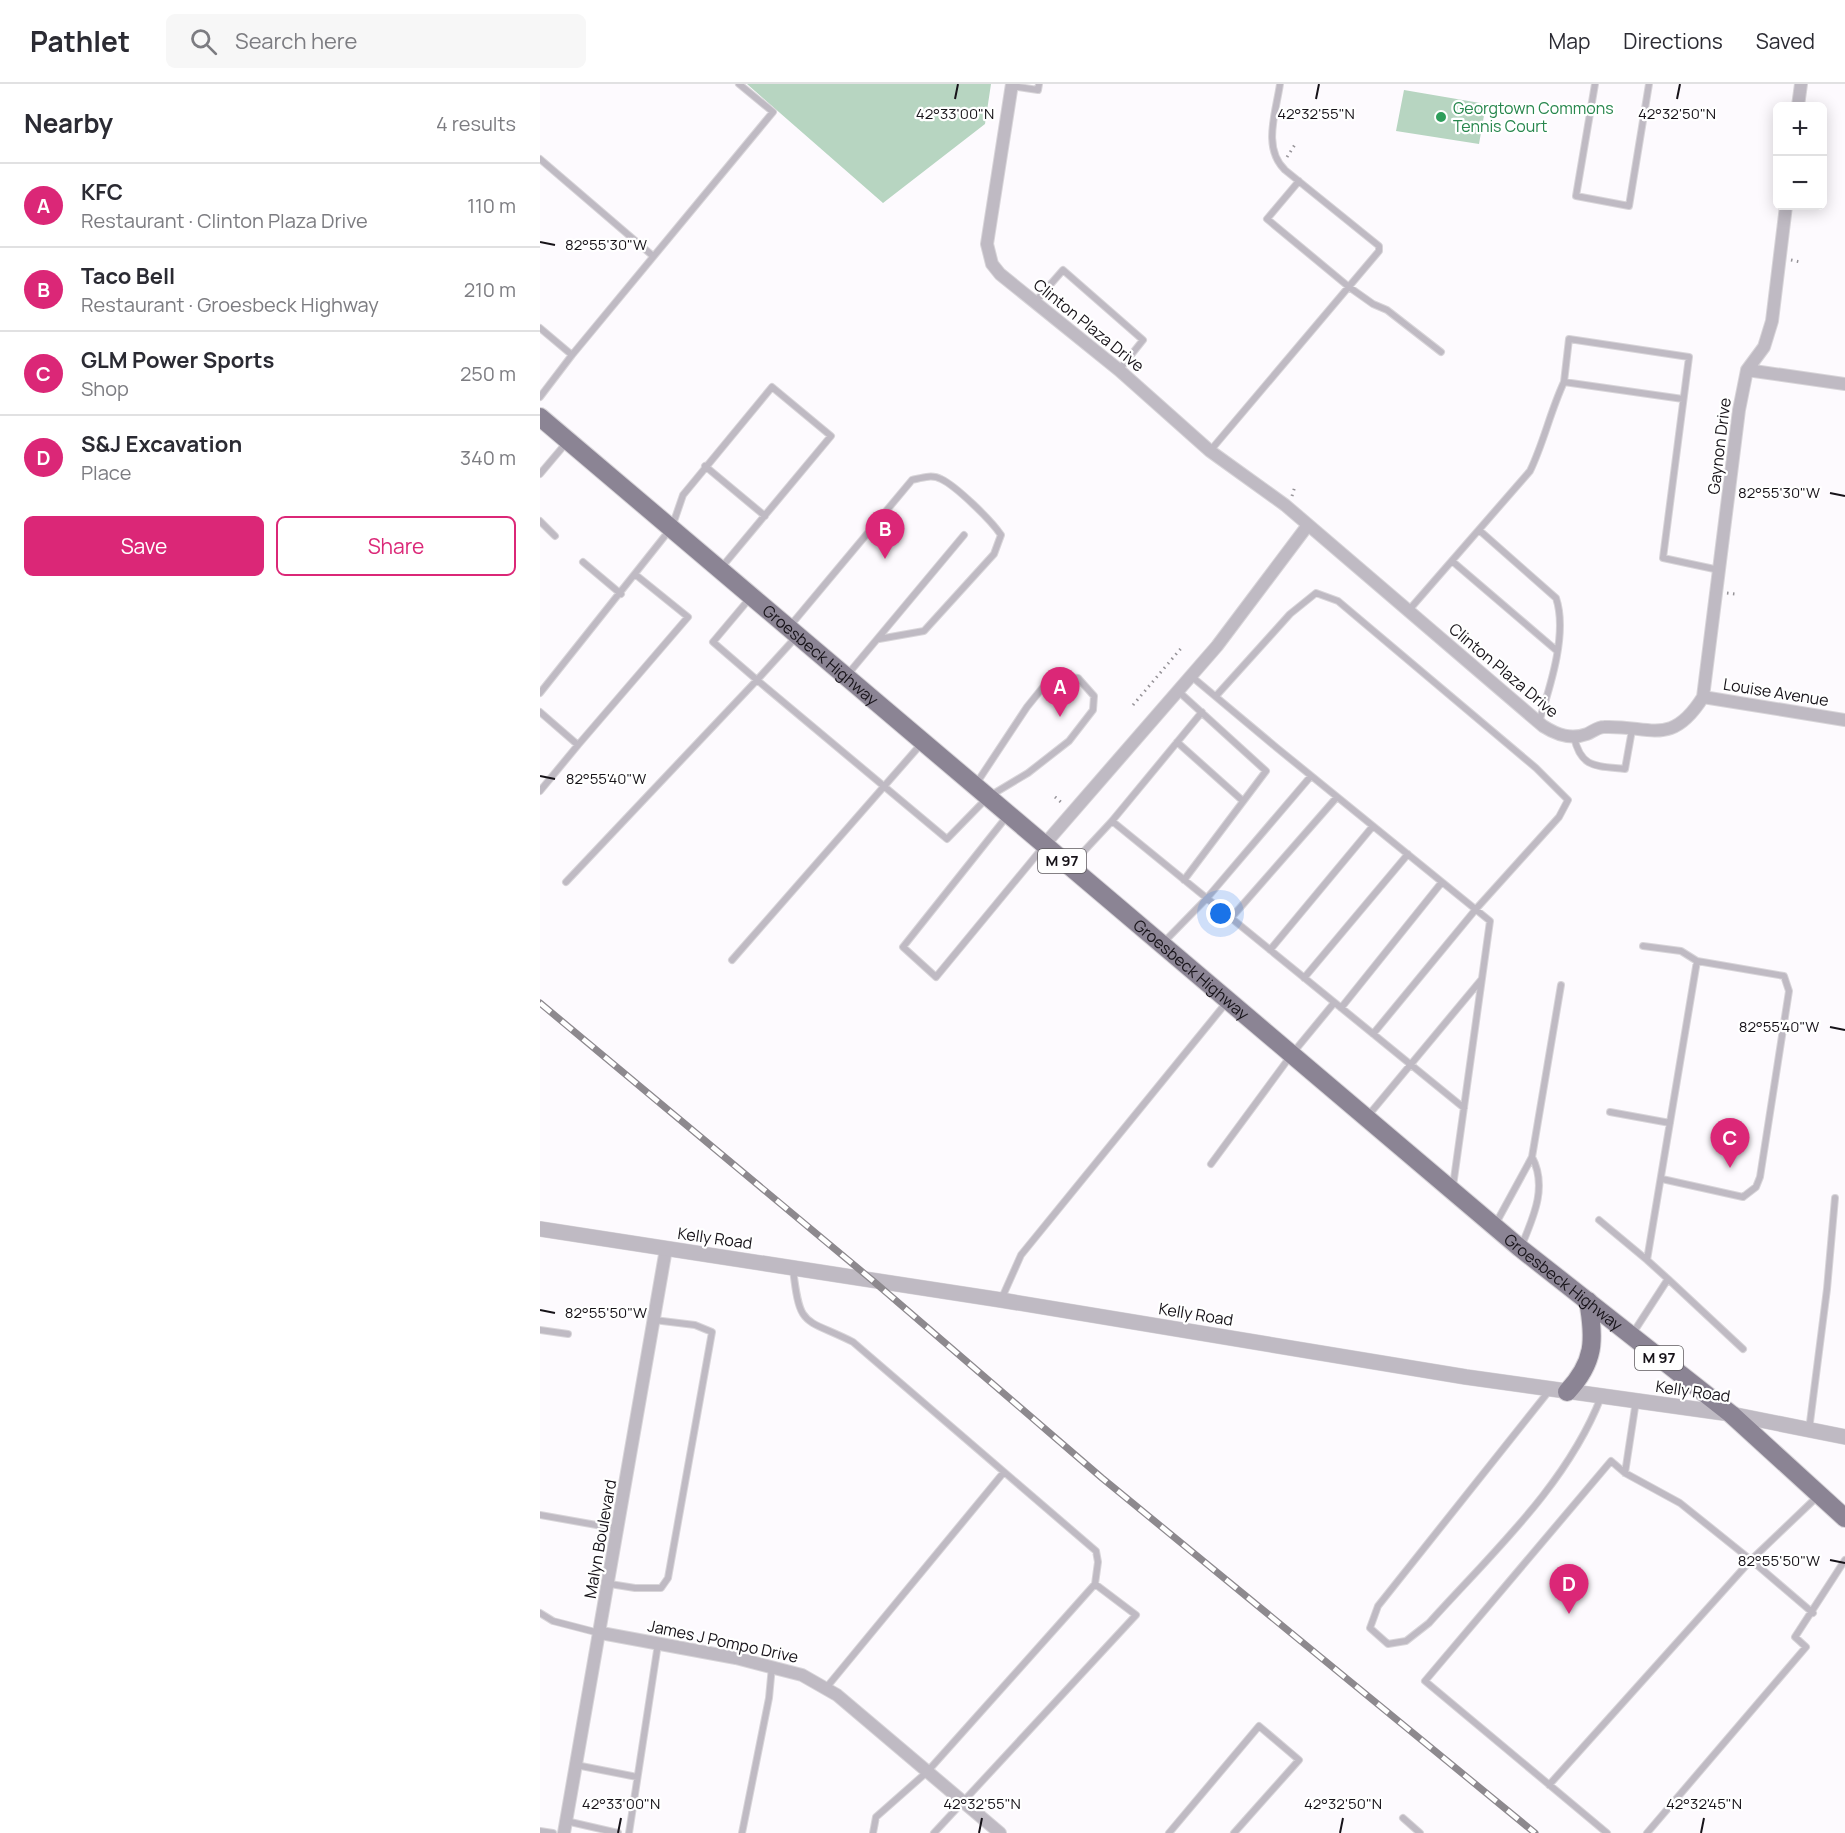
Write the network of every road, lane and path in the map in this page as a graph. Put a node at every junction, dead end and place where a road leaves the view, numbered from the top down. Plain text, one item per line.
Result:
1 (739, 84) edge
2 (1039, 84) edge
3 (1280, 84) edge
4 (1594, 84) edge
5 (1649, 84) edge
6 (1800, 84) edge
7 (1012, 85) edge
8 (1798, 102) edge
9 (540, 159) edge
10 (1299, 181) junction
11 (1786, 210) edge
12 (653, 256) junction
13 (1349, 288) junction
14 (1035, 302) junction
15 (540, 328) edge
16 (1441, 352) dead end
17 (572, 355) junction
18 (1119, 370) junction
19 (1747, 370) junction
20 (1564, 382) junction
21 (1845, 384) edge
22 (540, 397) edge
23 (1683, 399) junction
24 (541, 420) edge
25 (568, 441) junction
26 (1210, 451) junction
27 (705, 466) junction
28 (540, 474) edge
29 (765, 516) junction
30 (540, 521) edge
31 (1308, 525) junction
32 (672, 527) junction
33 (1479, 530) junction
34 (964, 535) dead end
35 (555, 536) dead end
36 (1452, 561) junction
37 (584, 562) dead end
38 (720, 569) junction
39 (1720, 570) junction
40 (636, 575) junction
41 (621, 594) junction
42 (751, 596) junction
43 (1409, 611) junction
44 (793, 632) junction
45 (879, 639) junction
46 (1183, 646) dead end
47 (1556, 650) junction
48 (1191, 676) junction
49 (846, 677) junction
50 (757, 680) junction
51 (1178, 691) junction
52 (540, 693) edge
53 (1216, 696) junction
54 (1703, 697) junction
55 (1133, 705) dead end
56 (540, 712) edge
57 (1202, 712) junction
58 (1845, 720) edge
59 (1539, 723) junction
60 (1632, 730) junction
61 (1574, 736) junction
62 (923, 742) junction
63 (1177, 742) junction
64 (578, 745) junction
65 (1311, 776) junction
66 (884, 788) junction
67 (540, 791) edge
68 (981, 791) junction
69 (1337, 797) junction
70 (1243, 801) junction
71 (1008, 815) junction
72 (1112, 821) junction
73 (1373, 826) junction
74 (1044, 845) junction
75 (1408, 854) junction
76 (1069, 867) junction
77 (1184, 880) junction
78 (566, 882) dead end
79 (1442, 882) junction
80 (1207, 898) junction
81 (1476, 909) junction
82 (1231, 918) junction
83 (1162, 944) junction
84 (1643, 946) dead end
85 (1270, 950) junction
86 (732, 960) dead end
87 (1697, 961) junction
88 (1304, 978) junction
89 (1482, 980) junction
90 (1561, 985) dead end
91 (1229, 1000) junction
92 (1334, 1003) junction
93 (1341, 1008) junction
94 (1373, 1034) junction
95 (1292, 1054) junction
96 (1409, 1064) junction
97 (1464, 1108) junction
98 (1610, 1112) dead end
99 (1367, 1118) junction
100 (1670, 1123) junction
101 (1532, 1157) junction
102 (1211, 1164) dead end
103 (1662, 1179) junction
104 (1452, 1190) junction
105 (1834, 1198) dead end
106 (1599, 1220) dead end
107 (1495, 1226) junction
108 (540, 1229) edge
109 (1520, 1248) junction
110 (666, 1249) junction
111 (1647, 1260) junction
112 (793, 1268) junction
113 (1668, 1279) junction
114 (1001, 1300) junction
115 (1588, 1300) junction
116 (654, 1320) junction
117 (540, 1330) edge
118 (568, 1335) dead end
119 (1631, 1336) junction
120 (1743, 1349) dead end
121 (1559, 1391) junction
122 (1601, 1396) junction
123 (1636, 1401) junction
124 (1731, 1414) junction
125 (1809, 1431) junction
126 (1845, 1437) edge
127 (1004, 1472) junction
128 (1624, 1473) junction
129 (1819, 1494) junction
130 (540, 1515) edge
131 (1845, 1518) edge
132 (619, 1529) junction
133 (1751, 1560) junction
134 (1845, 1560) edge
135 (610, 1584) junction
136 (1095, 1584) junction
137 (540, 1613) edge
138 (1813, 1613) junction
139 (601, 1633) junction
140 (658, 1644) junction
141 (772, 1666) junction
142 (826, 1688) junction
143 (576, 1765) junction
144 (927, 1772) junction
145 (637, 1777) junction
146 (1549, 1785) junction
147 (963, 1803) junction
148 (1403, 1818) dead end
149 (565, 1827) edge
150 (540, 1831) edge
151 (553, 1833) edge
152 (618, 1833) edge
153 (629, 1833) edge
154 (742, 1833) edge
155 (873, 1833) edge
156 (934, 1833) edge
157 (1000, 1833) edge
158 (1169, 1833) edge
159 (1234, 1833) edge
160 (1420, 1833) edge
161 (1607, 1833) edge
162 (1647, 1833) edge

1 - 12 lane
2 - 7 lane
3 - 10 lane
4 - 5 lane
6 - 8 street
7 - 14 street, Clinton Plaza Drive
9 - 12 lane
10 - 13 lane
10 - 13 lane
11 - 19 street, Gaynon Drive
12 - 17 lane
13 - 16 lane
13 - 26 lane
14 - 18 street, Clinton Plaza Drive
14 - 18 lane
15 - 17 lane
17 - 22 lane
18 - 26 street, Clinton Plaza Drive
19 - 21 street
19 - 39 street, Gaynon Drive
20 - 23 lane
20 - 23 lane
20 - 33 lane
23 - 39 lane
24 - 25 main road, Groesbeck Highway / M 97
25 - 28 lane
25 - 32 main road, Groesbeck Highway / M 97
26 - 31 street, Clinton Plaza Drive
27 - 29 lane
27 - 29 lane
27 - 32 lane
29 - 38 lane
30 - 35 lane
31 - 43 street, Clinton Plaza Drive
31 - 48 street
32 - 38 main road, Groesbeck Highway / M 97
32 - 40 lane
33 - 36 lane
33 - 47 lane
34 - 45 lane
36 - 43 lane
36 - 47 lane
37 - 41 lane
38 - 42 main road, Groesbeck Highway / M 97
39 - 54 street, Gaynon Drive
40 - 41 lane
40 - 64 lane
41 - 52 lane
42 - 44 main road, Groesbeck Highway / M 97
42 - 50 lane
43 - 59 street, Clinton Plaza Drive
44 - 45 lane
44 - 49 main road, Groesbeck Highway / M 97
44 - 50 lane
45 - 49 lane
46 - 55 path
47 - 59 lane
48 - 51 street
48 - 53 lane
49 - 62 main road, Groesbeck Highway / M 97
50 - 66 lane
50 - 78 lane
51 - 57 lane
51 - 74 street
53 - 65 lane
53 - 81 lane
54 - 58 street, Louise Avenue
54 - 60 street
56 - 64 lane
57 - 63 lane
57 - 70 lane
59 - 61 street, Clinton Plaza Drive
60 - 61 street
60 - 61 lane
62 - 66 lane
62 - 68 main road, Groesbeck Highway / M 97
63 - 70 lane
63 - 72 lane
64 - 67 lane
65 - 69 lane
65 - 80 lane
66 - 68 lane
66 - 86 lane
68 - 68 lane
68 - 71 main road, Groesbeck Highway / M 97
69 - 73 lane
69 - 82 lane
70 - 77 lane
71 - 74 main road, Groesbeck Highway / M 97
71 - 74 lane
72 - 76 lane
72 - 77 lane
73 - 75 lane
73 - 85 lane
74 - 76 main road, Groesbeck Highway / M 97
75 - 79 lane
75 - 88 lane
76 - 83 main road, Groesbeck Highway / M 97
77 - 80 lane
79 - 81 lane
79 - 93 lane
80 - 82 lane
80 - 83 lane
81 - 89 lane
81 - 94 lane
82 - 85 lane
83 - 91 main road, Groesbeck Highway / M 97
84 - 87 lane
85 - 88 lane
87 - 100 lane
87 - 103 lane
88 - 92 lane
89 - 96 lane
89 - 97 lane
90 - 101 lane
91 - 95 main road, Groesbeck Highway / M 97
91 - 114 lane
92 - 93 lane
92 - 95 lane
93 - 94 lane
94 - 96 lane
95 - 99 main road, Groesbeck Highway / M 97
95 - 102 lane
96 - 97 lane
96 - 99 lane
97 - 104 lane
98 - 100 lane
99 - 104 main road, Groesbeck Highway / M 97
100 - 103 lane
101 - 107 lane
101 - 109 lane
103 - 111 lane
104 - 107 main road, Groesbeck Highway / M 97
105 - 125 lane
106 - 111 lane
107 - 109 main road, Groesbeck Highway / M 97
108 - 110 street, Kelly Road
109 - 115 main road, Groesbeck Highway / M 97
110 - 112 street, Kelly Road
110 - 116 street, Malyn Boulevard
111 - 113 lane
112 - 114 street, Kelly Road
112 - 127 lane
113 - 119 lane
113 - 120 lane
114 - 121 street, Kelly Road
115 - 119 main road, Groesbeck Highway / M 97
115 - 121 main road
116 - 132 street, Malyn Boulevard
116 - 135 lane
117 - 118 lane
119 - 124 main road, Groesbeck Highway / M 97
121 - 122 street, Kelly Road
121 - 122 lane
122 - 123 street, Kelly Road
123 - 124 street, Kelly Road
123 - 128 lane
124 - 125 street, Kelly Road
124 - 129 main road, Groesbeck Highway / M 97
125 - 126 street, Kelly Road
127 - 136 lane
127 - 142 lane
128 - 133 lane
128 - 146 lane
129 - 131 main road, Groesbeck Highway / M 97
129 - 133 lane
130 - 132 lane
132 - 135 street, Malyn Boulevard
133 - 138 lane
133 - 146 lane
134 - 138 lane
135 - 139 street, Malyn Boulevard
136 - 144 lane
136 - 147 lane
137 - 139 lane
138 - 162 lane
139 - 140 street, James J Pompo Drive
139 - 143 street, Malyn Boulevard
140 - 141 street, James J Pompo Drive
140 - 145 lane
141 - 142 street, James J Pompo Drive
141 - 154 lane
142 - 144 street, James J Pompo Drive
143 - 145 lane
143 - 149 street, Malyn Boulevard
144 - 147 street, James J Pompo Drive
144 - 155 lane
145 - 153 lane
146 - 161 lane
147 - 156 lane
147 - 157 street, James J Pompo Drive
148 - 160 lane
149 - 152 lane
150 - 151 lane
158 - 159 lane

